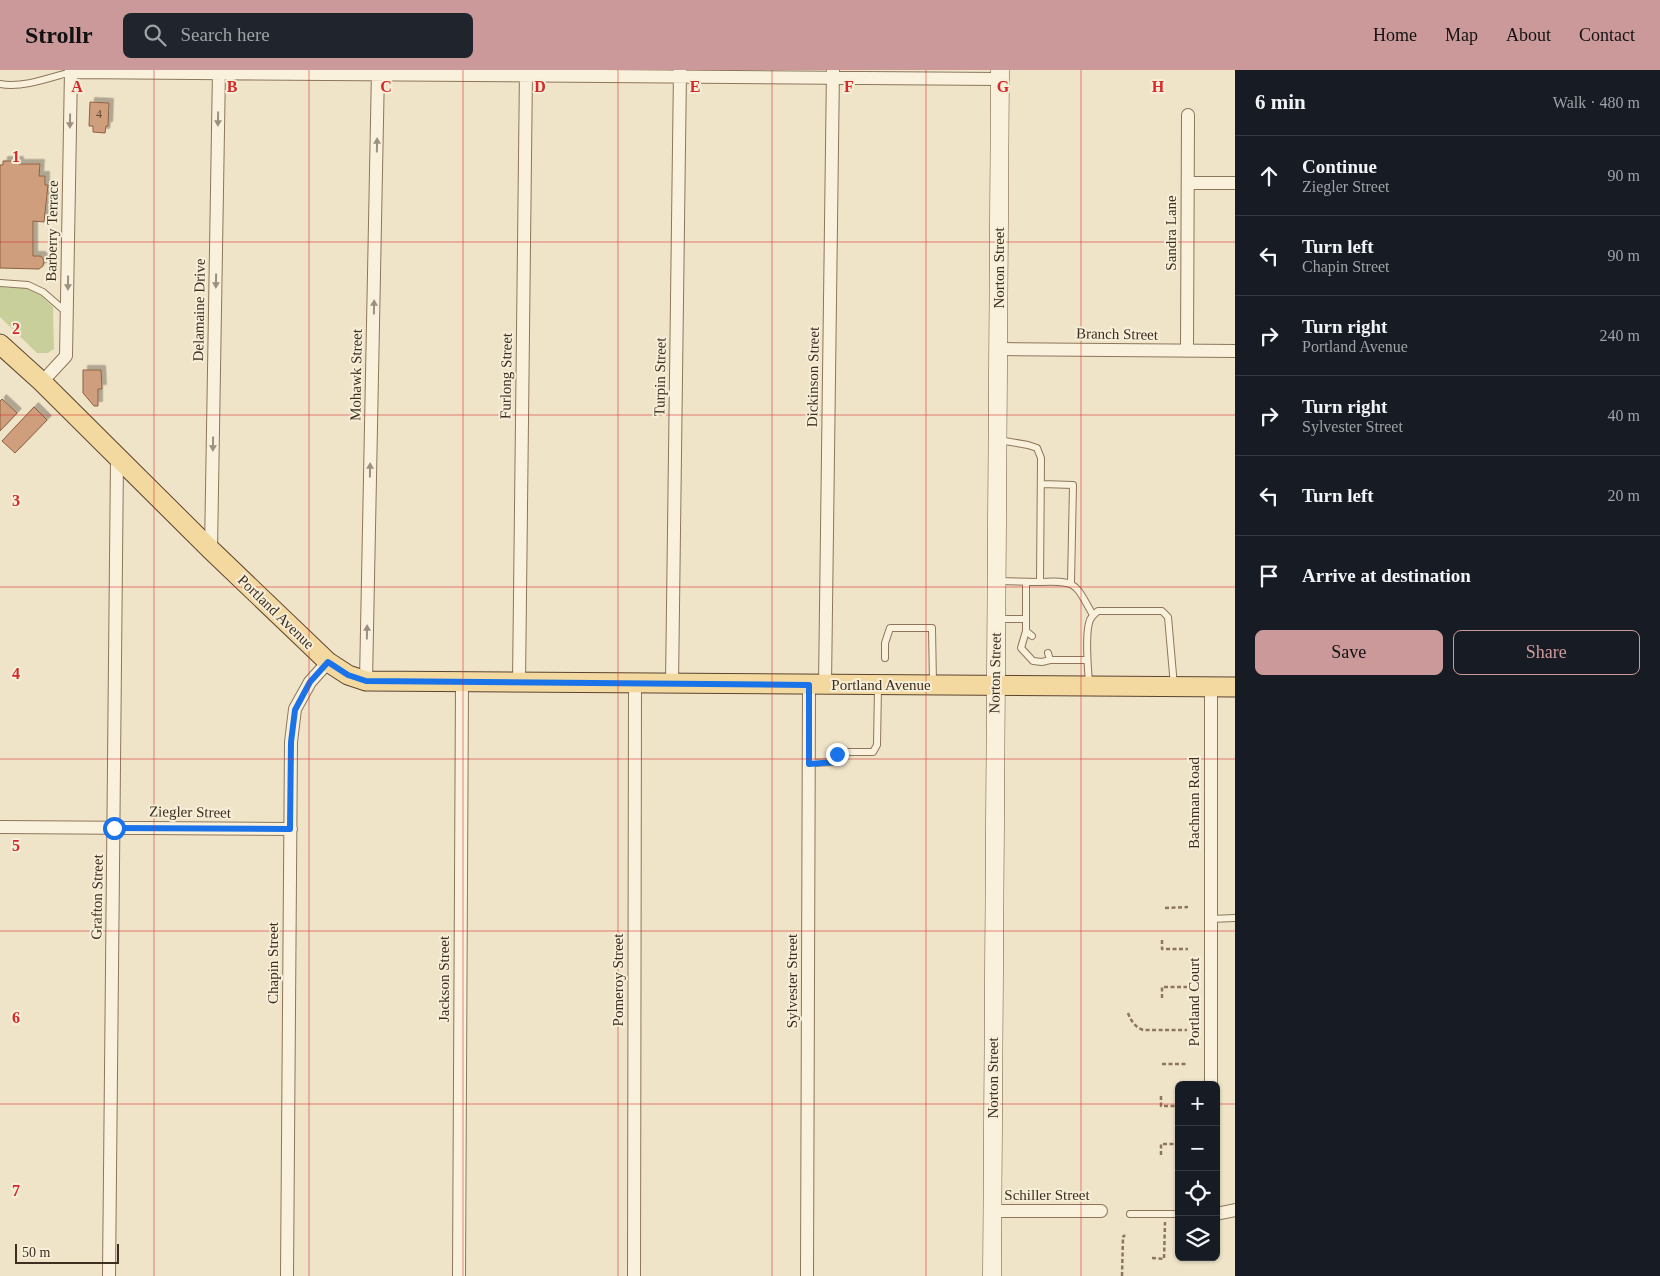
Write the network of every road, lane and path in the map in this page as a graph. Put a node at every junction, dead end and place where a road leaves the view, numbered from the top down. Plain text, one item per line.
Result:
1 (71, 71) edge
2 (219, 72) edge
3 (378, 72) edge
4 (526, 73) edge
5 (680, 73) edge
6 (833, 74) edge
7 (1000, 75) edge
8 (0, 84) edge
9 (1188, 116) dead end
10 (1188, 183) junction
11 (1235, 183) edge
12 (0, 283) edge
13 (67, 313) junction
14 (0, 344) edge
15 (999, 348) junction
16 (1187, 351) junction
17 (1235, 351) edge
18 (42, 382) junction
19 (998, 440) junction
20 (117, 458) junction
21 (1042, 484) junction
22 (211, 550) junction
23 (997, 581) junction
24 (1040, 582) junction
25 (1026, 583) junction
26 (1071, 583) junction
27 (1093, 615) junction
28 (996, 619) junction
29 (1026, 619) junction
30 (1026, 631) junction
31 (1032, 636) dead end
32 (884, 658) dead end
33 (1087, 660) junction
34 (328, 662) junction
35 (366, 681) junction
36 (462, 682) junction
37 (519, 682) junction
38 (635, 684) junction
39 (672, 684) junction
40 (817, 685) junction
41 (932, 685) junction
42 (878, 686) junction
43 (995, 686) junction
44 (1089, 686) junction
45 (1174, 687) junction
46 (1211, 687) junction
47 (1235, 688) edge
48 (809, 764) junction
49 (0, 827) edge
50 (114, 828) junction
51 (290, 829) junction
52 (1188, 907) dead end
53 (1165, 908) dead end
54 (1210, 918) junction
55 (1235, 918) edge
56 (1162, 940) dead end
57 (1188, 949) dead end
58 (1187, 987) dead end
59 (1162, 998) dead end
60 (1128, 1013) dead end
61 (1187, 1030) dead end
62 (1162, 1064) dead end
63 (1187, 1064) dead end
64 (1211, 1081) edge
65 (1161, 1096) dead end
66 (1175, 1106) edge
67 (1175, 1144) edge
68 (1161, 1155) dead end
69 (1235, 1210) edge
70 (992, 1211) junction
71 (1101, 1211) dead end
72 (1220, 1213) edge
73 (1130, 1214) dead end
74 (1175, 1214) edge
75 (1126, 1235) dead end
76 (1164, 1236) dead end
77 (1152, 1258) dead end
78 (110, 1276) edge
79 (287, 1276) edge
80 (459, 1276) edge
81 (634, 1276) edge
82 (807, 1276) edge
83 (992, 1276) edge
84 (1122, 1276) edge

1 - 2 street
1 - 8 lane
1 -> 13 street, Barberry Terrace
2 - 3 street
2 -> 22 street, Delamaine Drive
3 - 4 street
35 -> 3 street, Mohawk Street
4 - 5 street
4 - 37 street, Furlong Street
5 - 6 street
5 - 39 street, Turpin Street
6 - 7 street
6 - 40 street, Dickinson Street
7 - 15 main road, Norton Street
9 - 10 street, Sandra Lane
10 - 11 street
10 - 16 street, Sandra Lane
12 - 13 lane
13 - 18 street, Barberry Terrace
14 - 18 main road, Portland Avenue
15 - 16 street, Branch Street
15 - 19 main road, Norton Street
16 - 17 street, Branch Street
18 - 20 main road, Portland Avenue
19 - 21 lane
19 - 23 main road, Norton Street
20 - 22 main road, Portland Avenue
20 - 50 street, Grafton Street
21 - 24 lane
21 - 26 lane
22 - 34 main road, Portland Avenue
23 - 25 lane
23 - 28 main road, Norton Street
24 - 25 lane
24 - 26 lane
25 - 29 lane
26 - 27 lane
27 - 33 lane
27 - 45 lane
28 - 29 lane
28 - 43 main road, Norton Street
29 - 30 lane
30 - 31 lane
30 - 33 lane
32 - 41 lane
33 - 44 lane
34 - 35 main road, Portland Avenue
34 - 51 street, Chapin Street
35 - 36 main road, Portland Avenue
36 - 37 main road, Portland Avenue
36 - 80 street, Jackson Street
37 - 38 main road, Portland Avenue
38 - 39 main road, Portland Avenue
38 - 81 street, Pomeroy Street
39 - 40 main road, Portland Avenue
40 - 42 main road, Portland Avenue
40 - 48 street, Sylvester Street
41 - 42 main road, Portland Avenue
41 - 43 main road, Portland Avenue
42 - 48 lane
43 - 44 main road, Portland Avenue
43 - 70 main road, Norton Street
44 - 45 main road, Portland Avenue
45 - 46 main road, Portland Avenue
46 - 47 main road, Portland Avenue
46 - 54 street, Bachman Road
48 - 82 street, Sylvester Street
49 - 50 street, Ziegler Street
50 - 51 street, Ziegler Street
50 - 78 street, Grafton Street
51 - 79 street, Chapin Street
52 - 53 path
54 - 55 lane
54 - 64 street, Portland Court
56 - 57 path
58 - 59 path
60 - 61 path
62 - 63 path
65 - 66 path
67 - 68 path
69 - 72 street
70 - 71 street, Schiller Street
70 - 83 main road, Norton Street
73 - 74 lane
75 - 84 path
76 - 77 path

